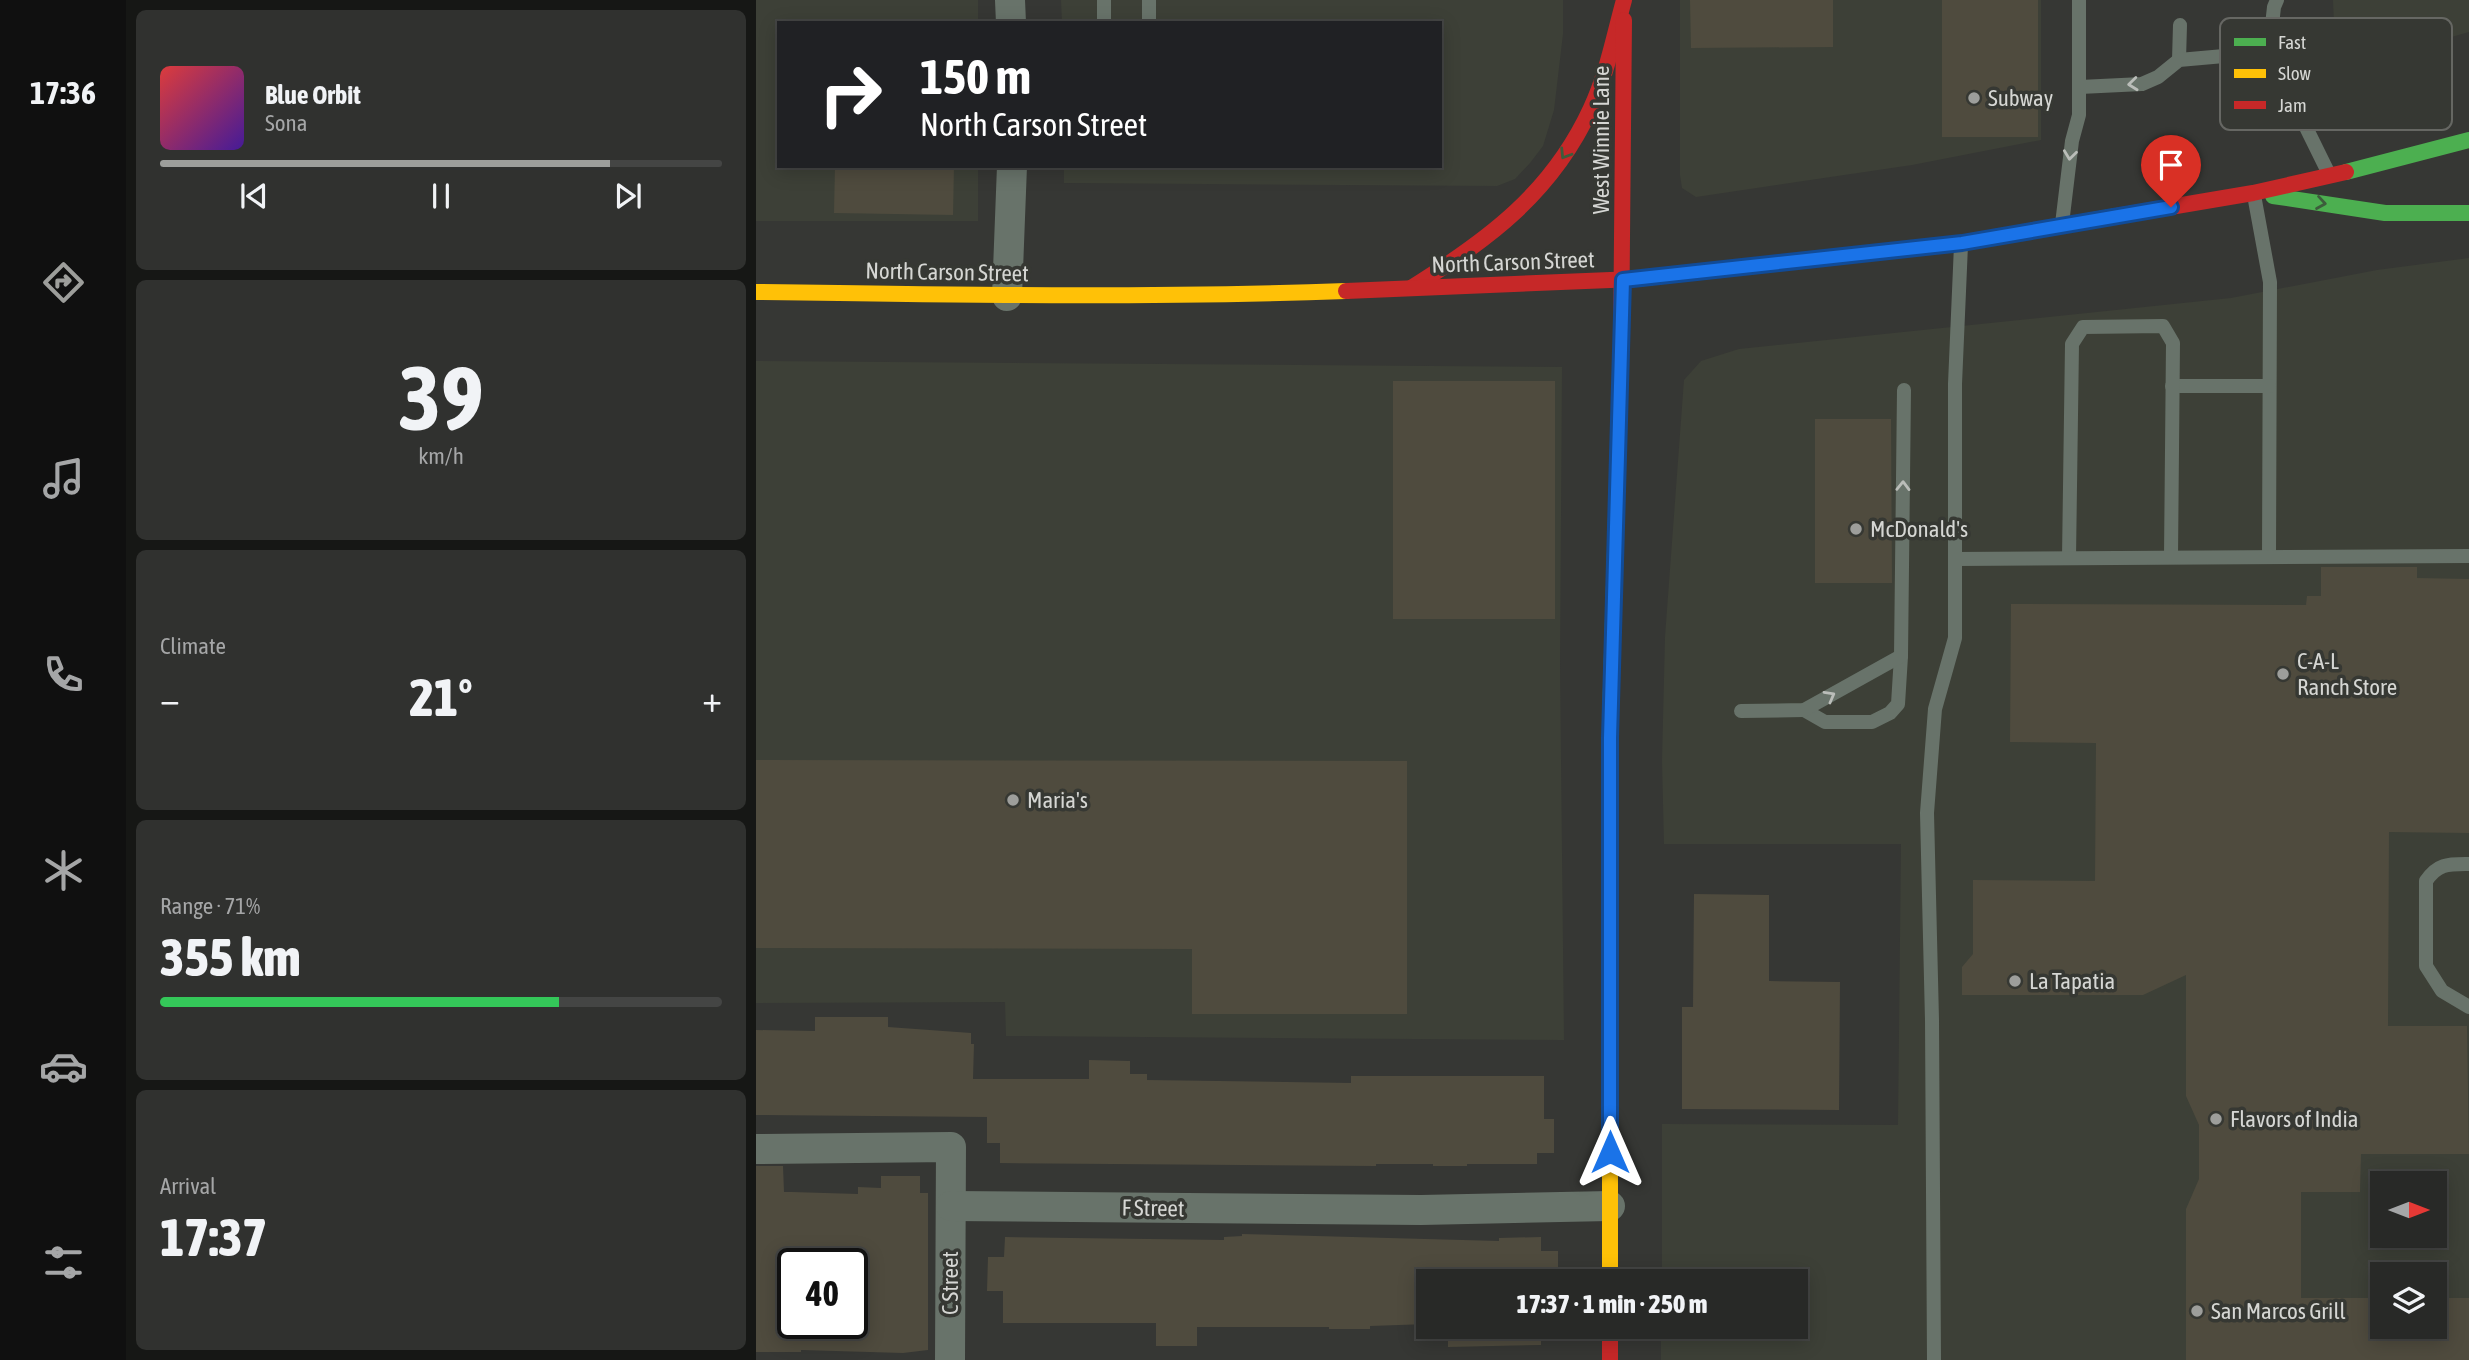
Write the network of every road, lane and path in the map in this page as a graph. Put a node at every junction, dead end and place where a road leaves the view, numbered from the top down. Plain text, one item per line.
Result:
1 (1010, 0) edge
2 (1104, 0) edge
3 (1149, 0) edge
4 (1624, 0) edge
5 (2079, 0) edge
6 (2277, 0) edge
7 (2273, 18) edge
8 (1011, 21) edge
9 (1104, 21) edge
10 (1149, 21) edge
11 (2180, 24) dead end
12 (2220, 56) edge
13 (2179, 60) junction
14 (2080, 87) junction
15 (2307, 130) edge
16 (2469, 140) edge
17 (1012, 168) edge
18 (2330, 176) junction
19 (2253, 193) junction
20 (2469, 213) edge
21 (2062, 226) junction
22 (1962, 243) junction
23 (1623, 280) junction
24 (1410, 289) junction
25 (756, 292) edge
26 (1007, 296) junction
27 (2172, 386) junction
28 (2269, 386) junction
29 (1904, 390) dead end
30 (2269, 556) junction
31 (2469, 556) edge
32 (2171, 557) junction
33 (2069, 558) junction
34 (1956, 559) junction
35 (1902, 656) junction
36 (1804, 710) junction
37 (1741, 711) dead end
38 (2469, 864) edge
39 (2469, 1007) edge
40 (756, 1149) edge
41 (951, 1206) junction
42 (1610, 1206) junction
43 (1610, 1269) edge
44 (1610, 1339) edge
45 (950, 1360) edge
46 (1610, 1360) edge
47 (1934, 1360) edge

1 - 8 street
2 - 9 lane
3 - 10 lane
4 - 23 main road, West Winnie Lane
4 -> 24 main road
5 - 14 lane
6 - 7 lane
11 - 13 lane
12 - 13 lane
13 -> 14 lane
14 -> 21 lane
15 - 18 lane
16 - 18 main road, North Carson Street
17 - 26 street
18 - 19 main road, North Carson Street
19 -> 20 main road
19 - 21 main road, North Carson Street
19 - 28 lane
21 - 22 main road, North Carson Street
22 - 23 main road, North Carson Street
22 - 34 lane
23 - 24 main road, North Carson Street
23 - 42 main road, West Winnie Lane
24 - 26 main road, North Carson Street
25 - 26 main road, North Carson Street
27 - 28 lane
27 - 32 lane
27 - 33 lane
28 - 30 lane
35 -> 29 lane
30 - 31 lane
30 - 32 lane
32 - 33 lane
33 - 34 lane
34 - 47 lane
36 -> 35 lane
35 - 36 lane
36 - 37 lane
38 - 39 lane
40 - 41 street
41 - 42 street, F Street
41 - 45 street, C Street
42 - 43 main road, West Winnie Lane
44 - 46 main road

